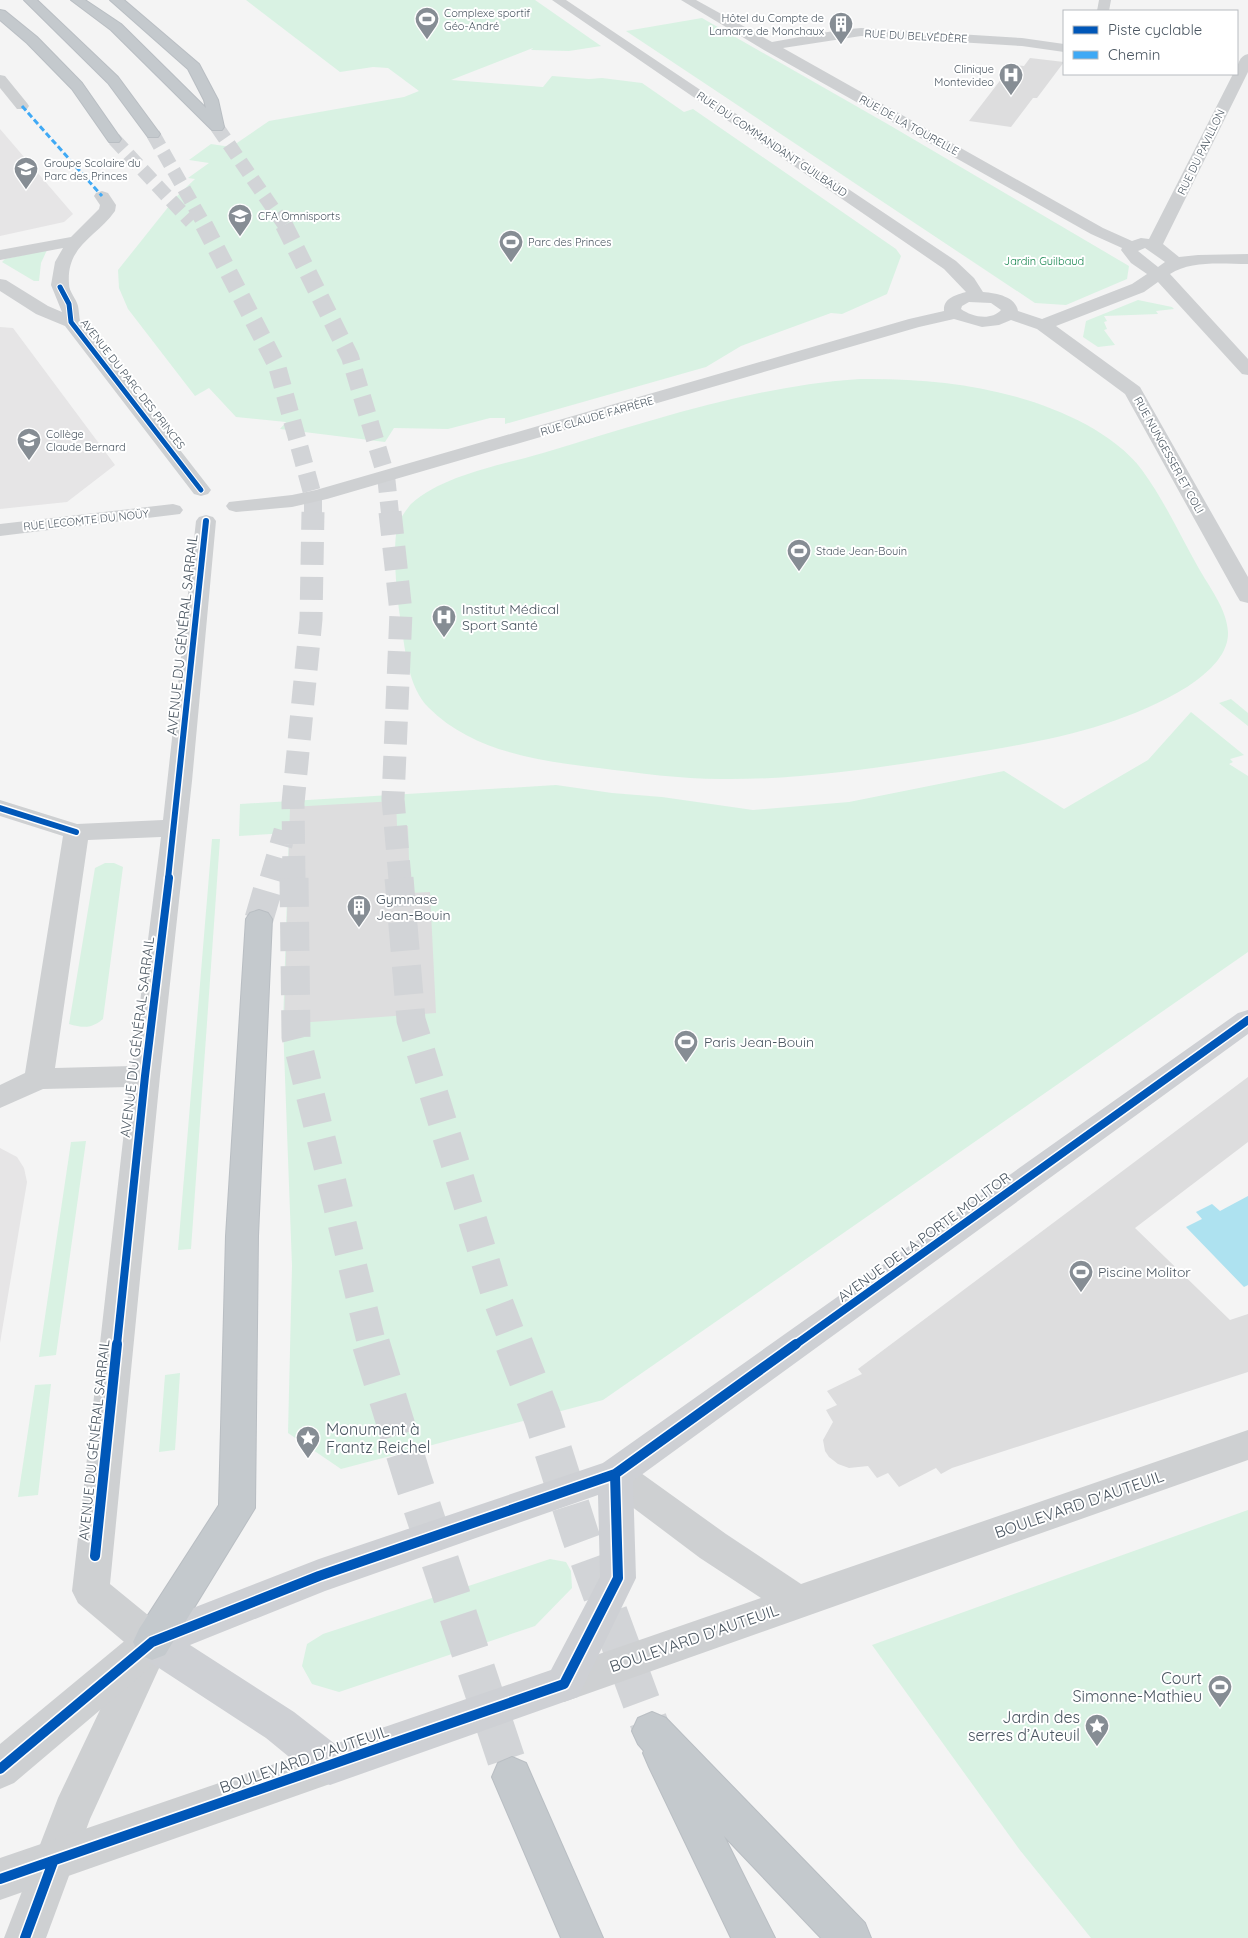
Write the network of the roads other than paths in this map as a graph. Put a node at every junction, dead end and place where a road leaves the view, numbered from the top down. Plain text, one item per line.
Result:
1 (77, 0) edge
2 (116, 0) edge
3 (558, 0) edge
4 (687, 0) edge
5 (26, 4) edge
6 (0, 14) edge
7 (769, 47) junction
8 (1063, 48) edge
9 (1242, 67) edge
10 (0, 79) edge
11 (14, 107) dead end
12 (153, 134) tunnel mouth
13 (114, 139) tunnel mouth
14 (102, 196) dead end
15 (74, 240) junction
16 (1154, 245) junction
17 (1132, 247) junction
18 (0, 255) edge
19 (1248, 260) edge
20 (1176, 263) junction
21 (1161, 274) junction
22 (0, 284) edge
23 (60, 287) junction
24 (978, 297) junction
25 (23, 298) junction
26 (0, 303) edge
27 (955, 314) junction
28 (1008, 314) junction
29 (71, 322) junction
30 (1043, 325) junction
31 (1248, 370) edge
32 (200, 490) junction
33 (236, 506) junction
34 (173, 510) junction
35 (206, 521) junction
36 (0, 530) edge
37 (1248, 596) edge
38 (0, 808) edge
39 (174, 828) junction
40 (76, 832) junction
41 (259, 919) tunnel mouth
42 (1248, 1020) edge
43 (145, 1076) junction
44 (39, 1079) junction
45 (0, 1097) edge
46 (1248, 1445) edge
47 (615, 1474) junction
48 (797, 1602) junction
49 (152, 1642) junction
50 (564, 1684) junction
51 (330, 1765) junction
52 (0, 1769) edge
53 (512, 1777) tunnel mouth
54 (53, 1862) junction
55 (0, 1879) edge
56 (25, 1938) edge
57 (582, 1938) edge
58 (754, 1938) edge
59 (850, 1938) edge

1 - 2 highway
3 - 24 street, RUE DU COMMANDANT GUILBAUD
4 - 7 street, RUE DE LA TOURELLE
5 - 12 highway
6 - 13 highway
7 - 8 street, RUE DU BELVÉDÈRE
7 - 17 street, RUE DE LA TOURELLE
9 - 16 street, RUE DU PAVILLON
10 - 11 street
14 - 15 street
15 - 18 street
15 - 23 street
16 - 17 street
16 - 20 street
17 - 21 street
19 - 20 street
20 - 21 street
21 - 30 street
21 - 31 street
22 - 25 street
23 - 25 street
23 - 29 street, AVENUE DU PARC DES PRINCES
24 - 27 street
24 - 28 street
25 - 26 street
25 - 29 street
27 - 28 street
27 - 33 street, RUE CLAUDE FARRÈRE
28 - 30 street, RUE NUNGESSER ET COLI
29 - 32 street, AVENUE DU PARC DES PRINCES
30 - 37 street, RUE NUNGESSER ET COLI
32 - 33 street
32 - 34 street
33 - 35 street
34 - 35 street
34 - 36 street, RUE LECOMTE DU NOÜY
35 - 39 street, AVENUE DU GÉNÉRAL SARRAIL
38 - 40 street
39 - 40 street
39 - 43 street, AVENUE DU GÉNÉRAL SARRAIL
40 - 44 street
41 - 49 highway
42 - 47 main road, AVENUE DE LA PORTE MOLITOR
43 - 44 street
43 - 49 street, AVENUE DU GÉNÉRAL SARRAIL
44 - 45 street
46 - 48 street, BOULEVARD D'AUTEUIL
47 - 48 street, BOULEVARD D'AUTEUIL
47 - 49 main road
47 - 50 main road
48 - 50 street, BOULEVARD D'AUTEUIL
49 - 51 main road
49 - 52 street
49 - 54 street
50 - 51 main road, BOULEVARD D'AUTEUIL
51 - 54 street, BOULEVARD D'AUTEUIL
53 - 57 highway
54 - 55 street, BOULEVARD D'AUTEUIL
54 - 56 street
58 - 59 highway

